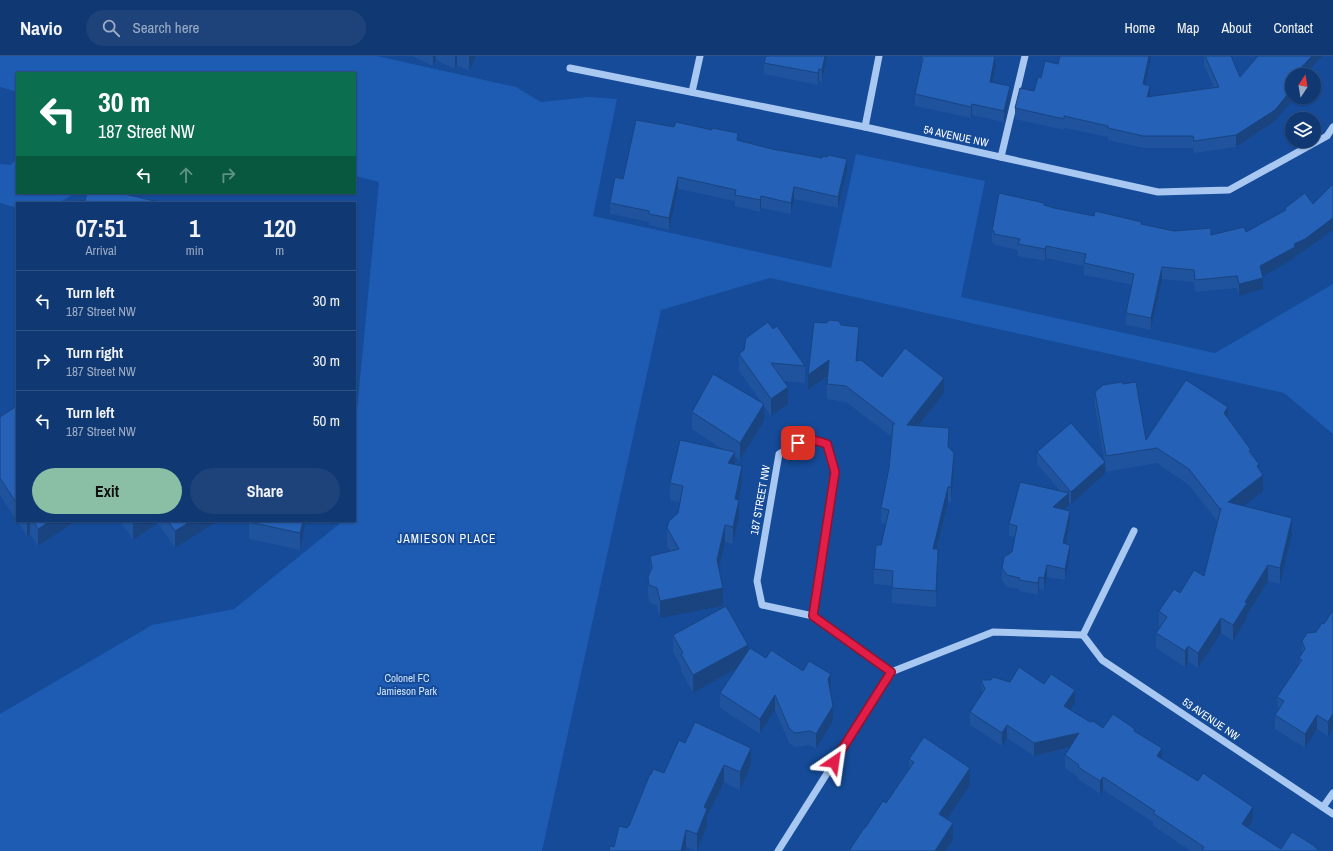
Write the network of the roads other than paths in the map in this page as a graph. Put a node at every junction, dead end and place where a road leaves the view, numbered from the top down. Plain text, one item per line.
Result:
1 (700, 56) edge
2 (879, 56) edge
3 (1025, 56) edge
4 (570, 68) dead end
5 (692, 92) junction
6 (864, 127) junction
7 (1333, 127) edge
8 (1001, 157) junction
9 (1134, 531) dead end
10 (813, 616) junction
11 (1083, 635) junction
12 (891, 672) junction
13 (1333, 793) edge
14 (1323, 807) junction
15 (1333, 814) edge
16 (778, 851) edge

1 - 5 street
2 - 6 street
3 - 8 street
4 - 5 street, 54 AVENUE NW
5 - 6 street, 54 AVENUE NW
6 - 8 street, 54 AVENUE NW
7 - 8 street, 54 AVENUE NW
9 - 11 street
10 - 10 street, 187 STREET NW
10 - 12 street, 187 STREET NW
11 - 12 street
11 - 14 street, 53 AVENUE NW
12 - 16 street
13 - 14 street
14 - 15 street, 53 AVENUE NW

